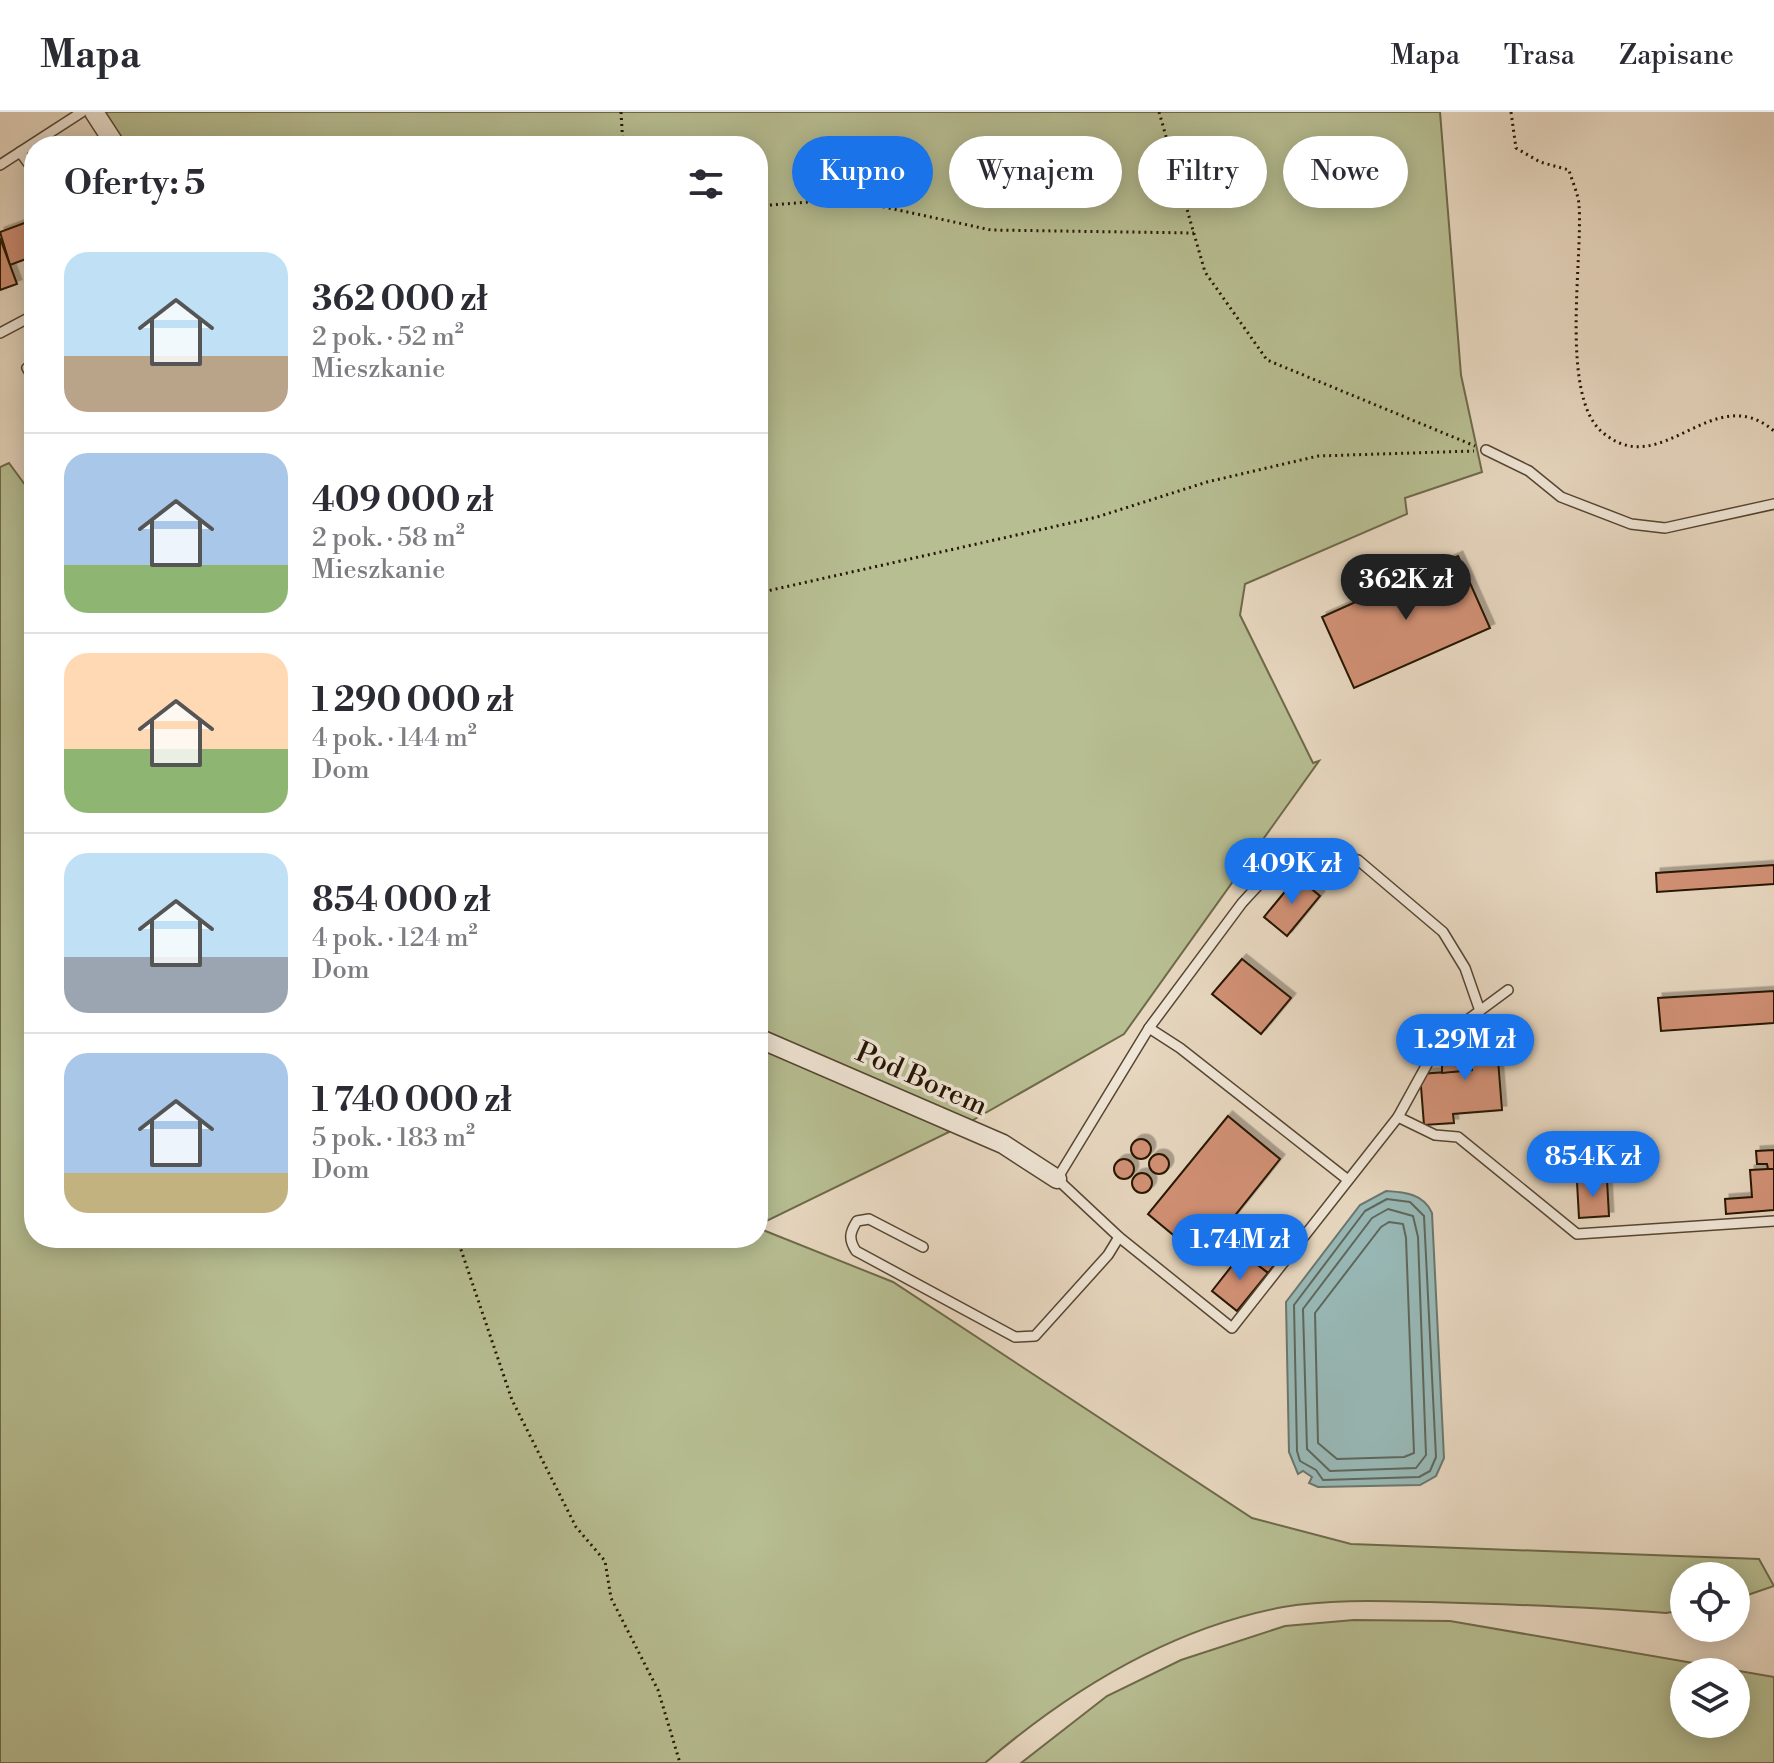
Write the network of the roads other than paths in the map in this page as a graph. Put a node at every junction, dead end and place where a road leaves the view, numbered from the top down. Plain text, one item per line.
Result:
1 (82, 112) edge
2 (94, 112) edge
3 (45, 136) edge
4 (110, 136) edge
5 (24, 149) edge
6 (20, 152) junction
7 (24, 157) edge
8 (0, 165) edge
9 (24, 320) edge
10 (0, 333) edge
11 (1486, 450) road end
12 (1774, 504) edge
13 (1508, 990) dead end
14 (1480, 1011) junction
15 (1149, 1028) junction
16 (768, 1042) edge
17 (1398, 1117) junction
18 (1057, 1179) junction
19 (1348, 1180) junction
20 (1774, 1221) edge
21 (1119, 1237) junction
22 (923, 1247) dead end

1 - 3 lane
2 - 4 street
5 - 6 lane
6 - 7 lane
6 - 8 lane
9 - 10 lane
11 - 12 lane
13 - 14 lane
14 - 15 lane
14 - 17 lane
15 - 18 lane
15 - 19 lane
16 - 18 street, Pod Borem
17 - 19 lane
17 - 20 lane
18 - 21 lane
19 - 21 lane
21 - 22 lane

